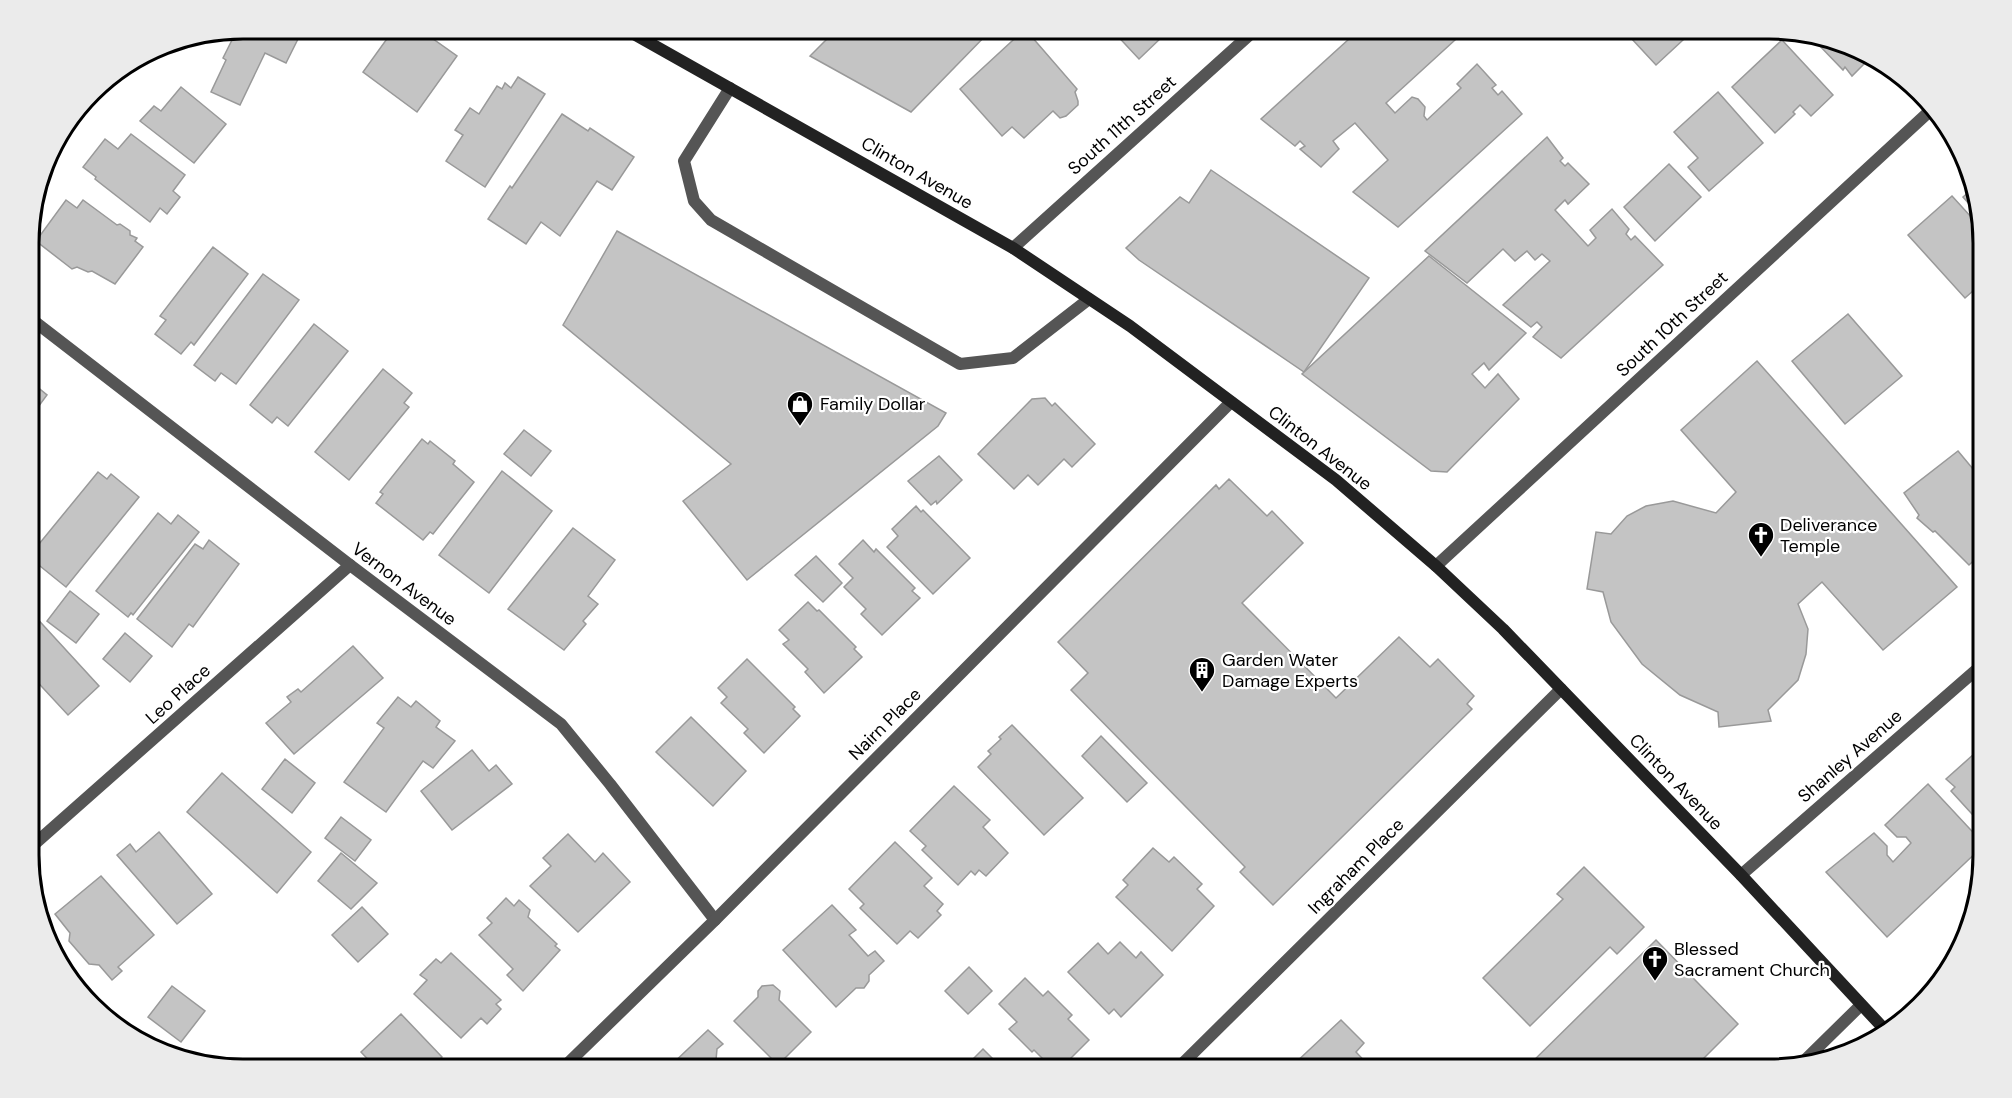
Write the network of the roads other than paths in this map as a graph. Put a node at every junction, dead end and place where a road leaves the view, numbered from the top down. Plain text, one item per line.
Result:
1 (643, 39) edge
2 (1244, 39) edge
3 (730, 88) junction
4 (1927, 114) edge
5 (1012, 248) junction
6 (1089, 299) junction
7 (39, 325) edge
8 (1231, 402) junction
9 (350, 566) junction
10 (1436, 566) junction
11 (1973, 673) edge
12 (1561, 689) junction
13 (39, 841) edge
14 (1741, 875) junction
15 (715, 920) junction
16 (1861, 1005) junction
17 (1881, 1025) edge
18 (1810, 1055) edge
19 (572, 1059) edge
20 (1187, 1059) edge

1 - 3 main road, Clinton Avenue
2 - 5 street, South 11th Street
3 - 5 main road, Clinton Avenue
3 - 6 street
4 - 10 street, South 10th Street
5 - 6 main road, Clinton Avenue
6 - 8 main road, Clinton Avenue
7 - 9 street, Vernon Avenue
8 - 10 main road, Clinton Avenue
8 - 15 street, Nairn Place
9 - 13 street, Leo Place
9 - 15 street, Vernon Avenue
10 - 12 main road, Clinton Avenue
11 - 14 street, Shanley Avenue
12 - 14 main road, Clinton Avenue
12 - 20 street, Ingraham Place
14 - 16 main road, Clinton Avenue
15 - 19 street, Nairn Place
16 - 17 main road, Clinton Avenue
16 - 18 street

